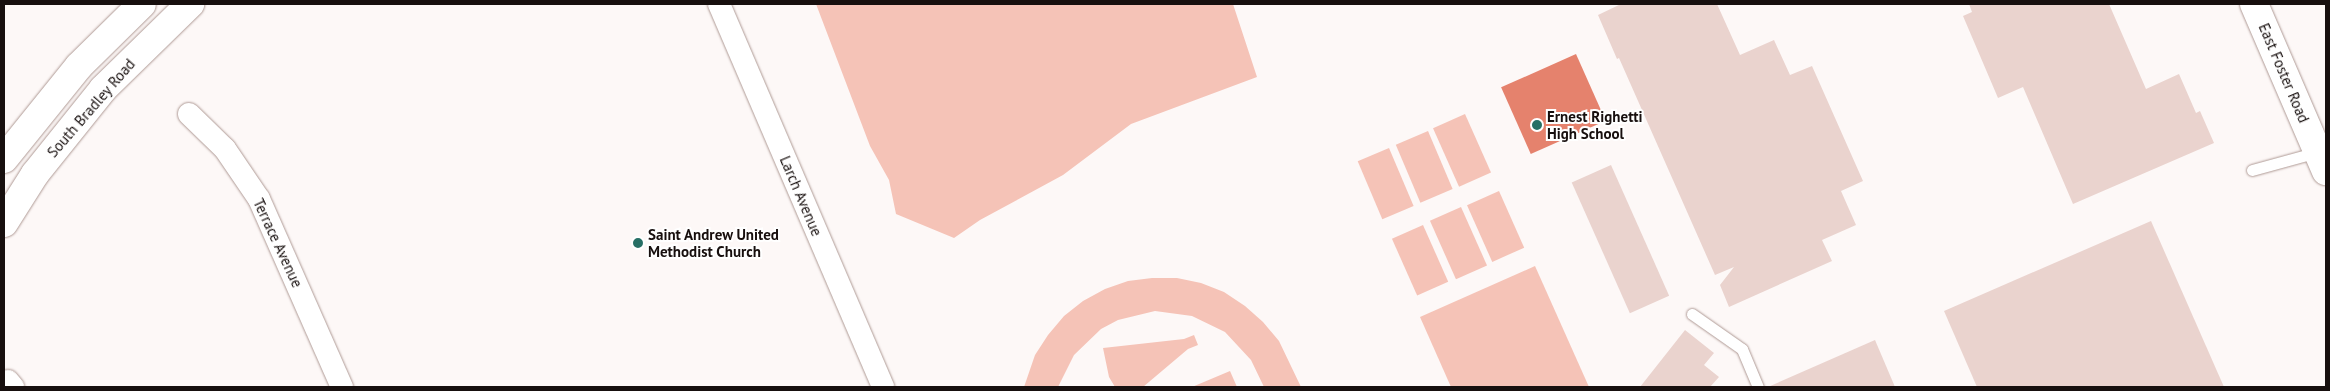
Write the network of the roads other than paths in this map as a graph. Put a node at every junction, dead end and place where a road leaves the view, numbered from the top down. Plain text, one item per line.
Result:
1 (142, 4) edge
2 (190, 4) edge
3 (719, 4) edge
4 (2254, 4) edge
5 (189, 114) dead end
6 (2324, 157) edge
7 (4, 158) edge
8 (2252, 170) dead end
9 (4, 223) edge
10 (1692, 314) dead end
11 (342, 387) edge
12 (883, 387) edge
13 (1758, 387) edge

1 - 7 main road
2 - 9 main road, South Bradley Road
3 - 12 street, Larch Avenue
4 - 6 main road, East Foster Road
5 - 11 street, Terrace Avenue
6 - 8 lane
10 - 13 lane

